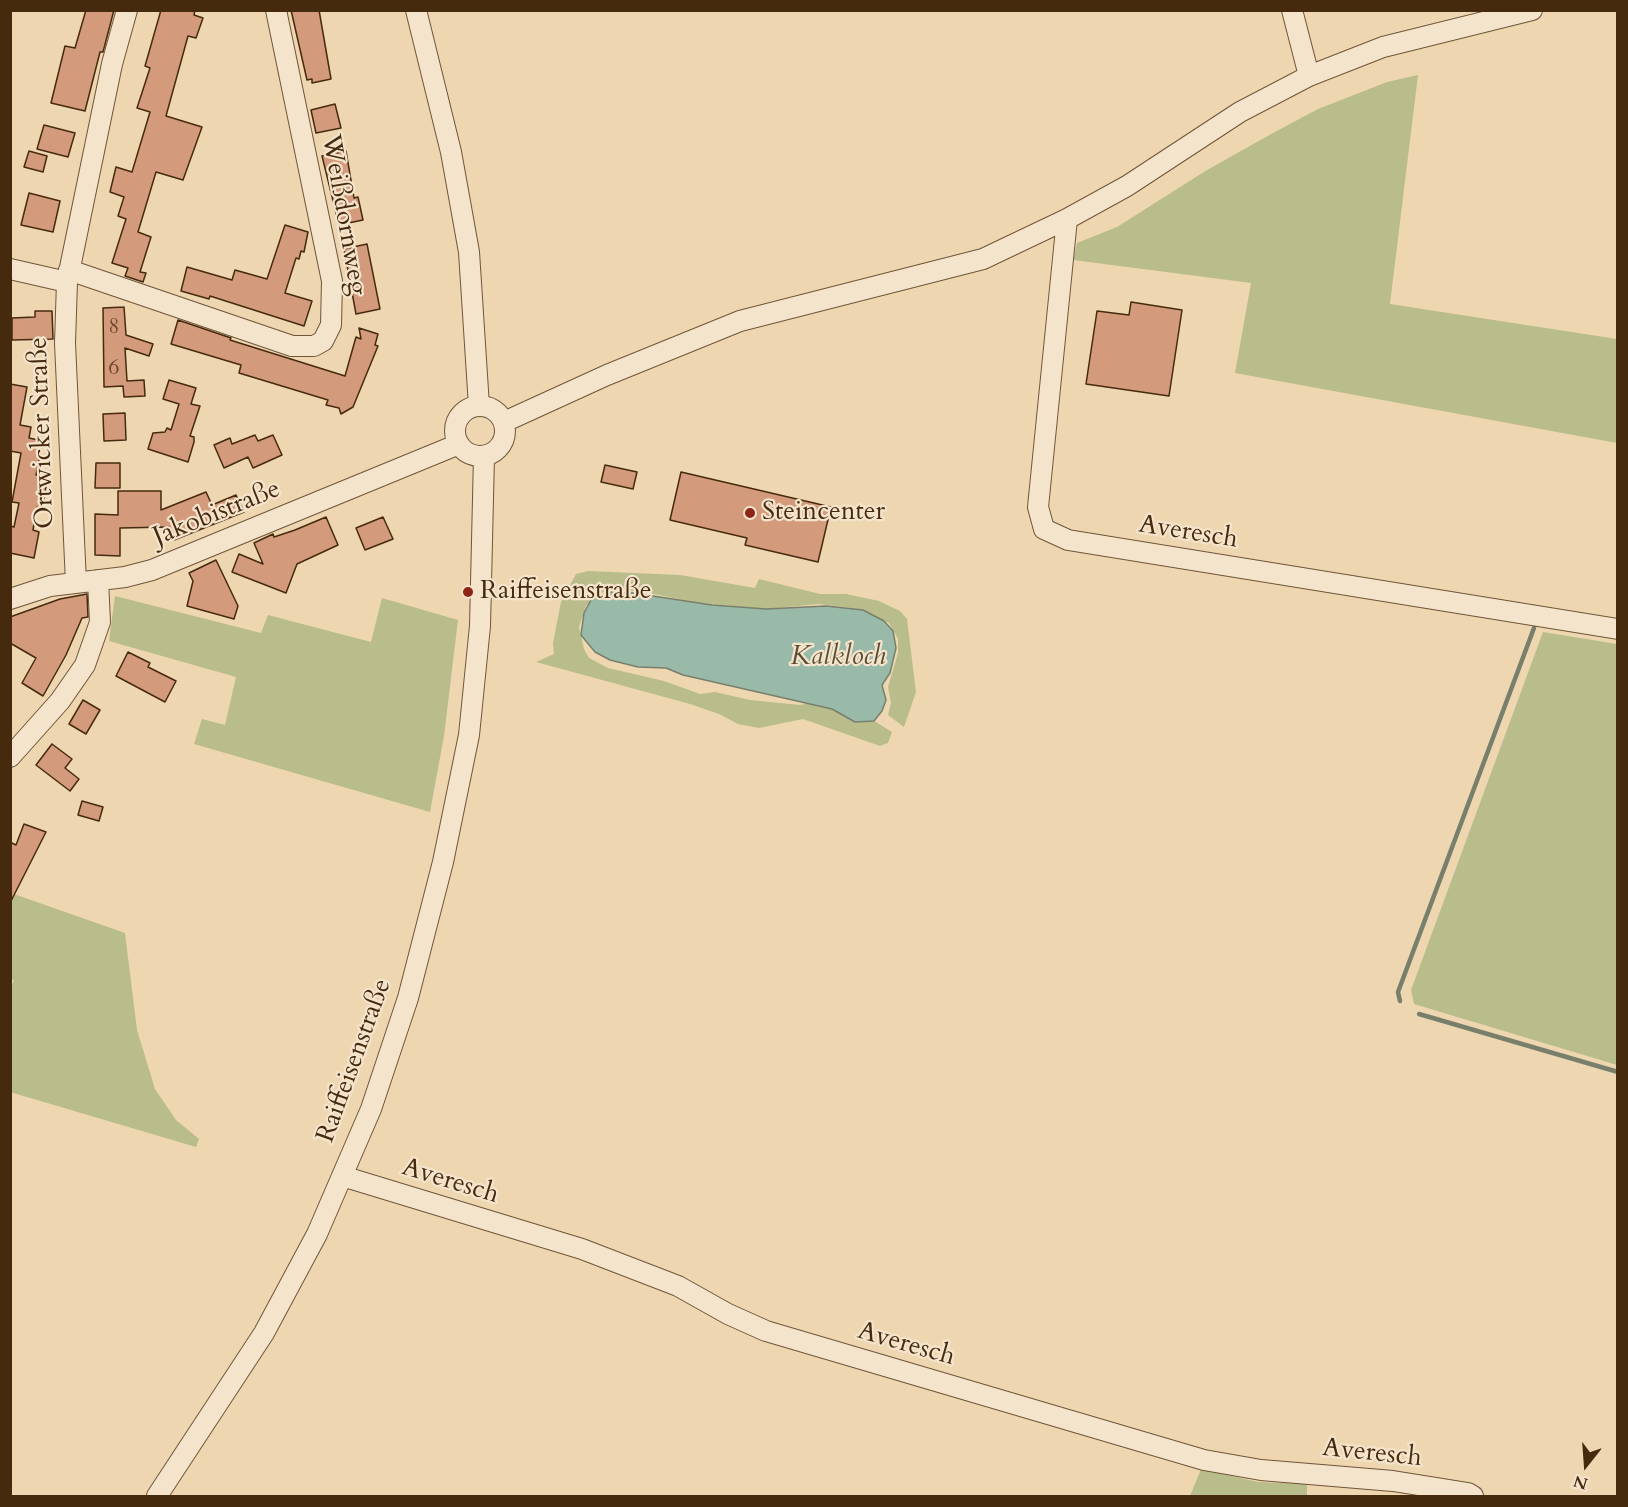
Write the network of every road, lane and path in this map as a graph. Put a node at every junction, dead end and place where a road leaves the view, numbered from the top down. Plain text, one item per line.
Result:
1 (127, 10) edge
2 (276, 10) edge
3 (416, 10) edge
4 (1292, 10) edge
5 (1532, 10) edge
6 (1309, 76) junction
7 (1067, 228) junction
8 (10, 269) edge
9 (68, 276) junction
10 (479, 405) junction
11 (504, 422) junction
12 (459, 444) junction
13 (484, 456) junction
14 (98, 580) junction
15 (76, 583) junction
16 (10, 599) edge
17 (1617, 629) edge
18 (10, 757) edge
19 (342, 1176) junction
20 (157, 1497) edge
21 (1473, 1497) edge

1 - 9 street, Ortwicker Straße
2 - 9 street, Weißdornweg
3 - 10 street
4 - 6 street
5 - 6 street
6 - 7 street
7 - 11 street
7 - 17 street, Averesch
8 - 9 street
9 - 15 street, Ortwicker Straße
10 - 11 street
10 - 12 street
11 - 13 street
12 - 13 street
12 - 14 street, Jakobistraße
13 - 19 street, Raiffeisenstraße
14 - 15 street, Jakobistraße
14 - 18 street
15 - 16 street, Jakobistraße
19 - 20 street, Raiffeisenstraße
19 - 21 street, Averesch

